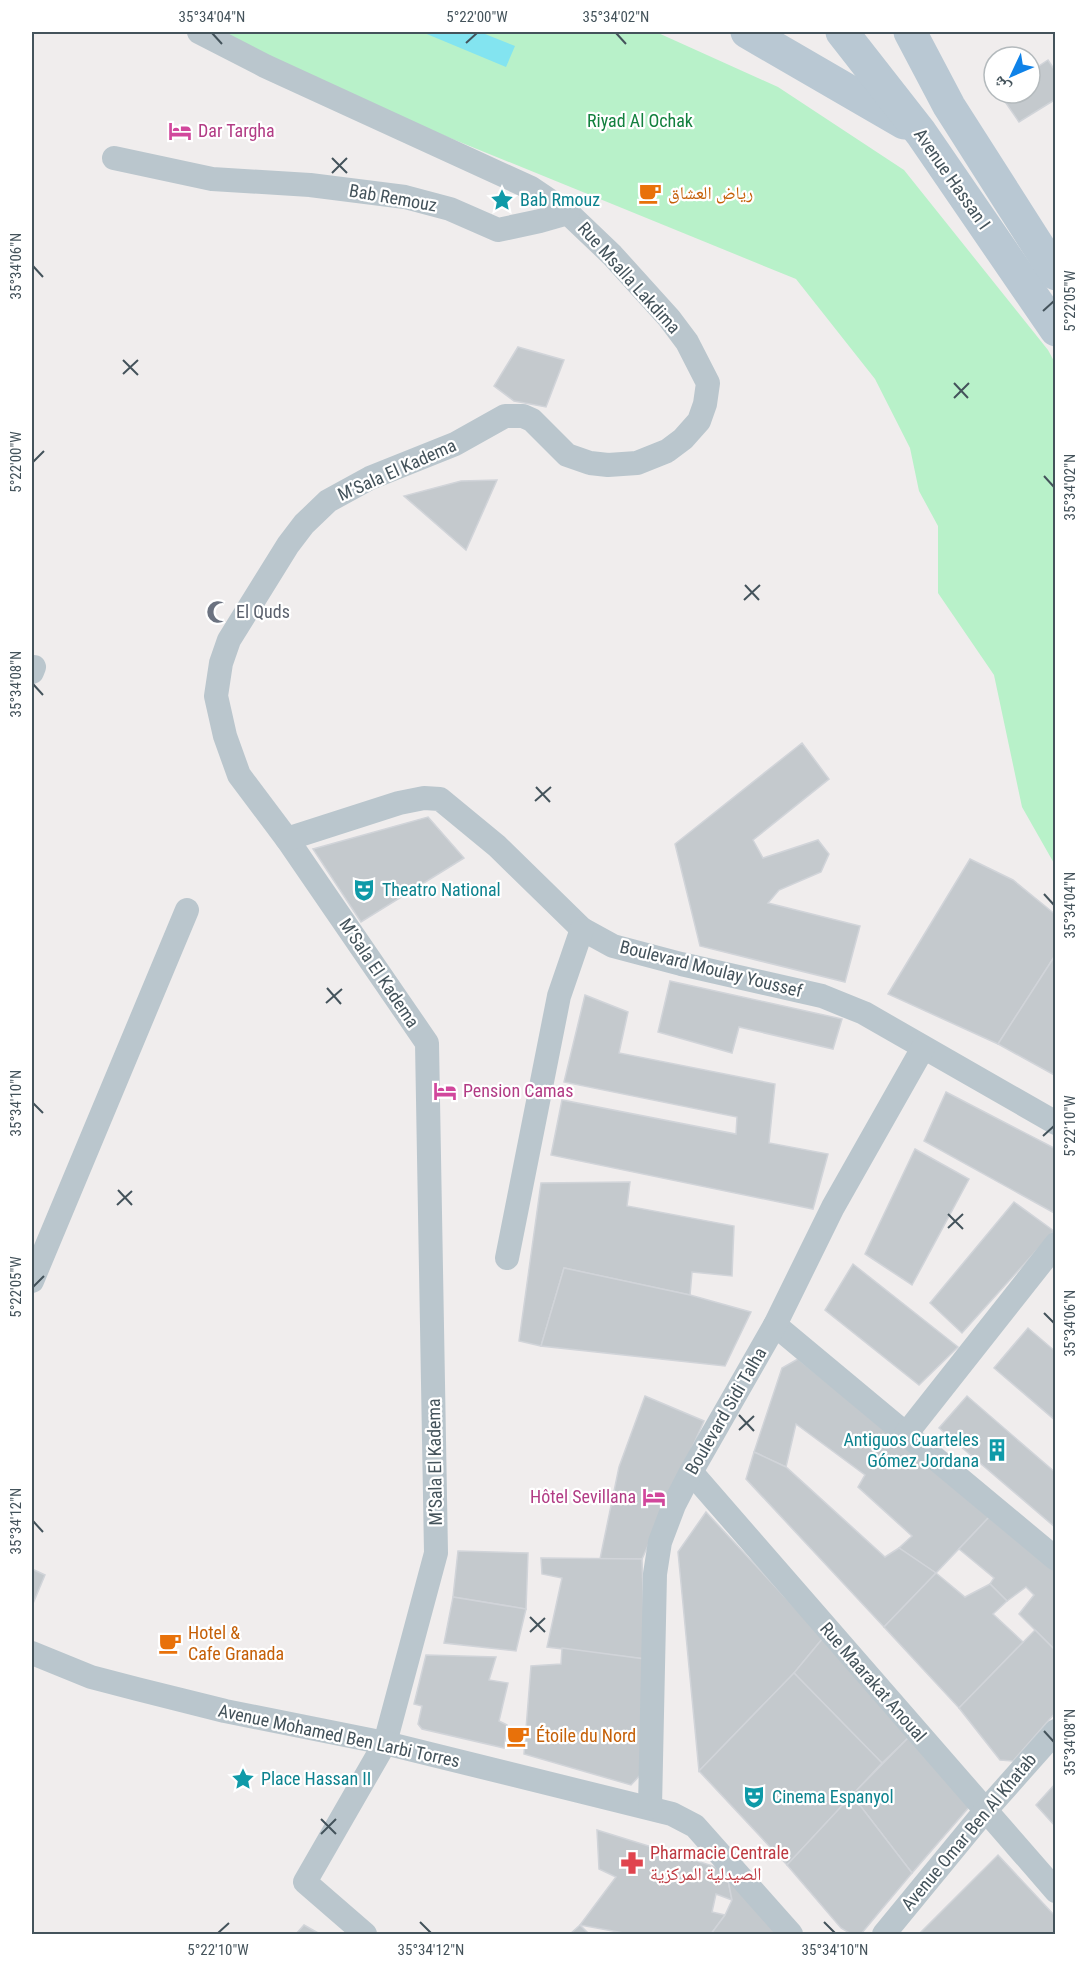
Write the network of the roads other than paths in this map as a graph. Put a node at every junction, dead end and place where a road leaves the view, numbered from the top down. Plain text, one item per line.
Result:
1 (199, 32) edge
2 (747, 32) edge
3 (842, 32) edge
4 (910, 32) edge
5 (921, 133) junction
6 (114, 158) dead end
7 (568, 213) junction
8 (1056, 274) edge
9 (1056, 330) edge
10 (541, 428) joint
11 (287, 839) junction
12 (187, 910) dead end
13 (582, 929) junction
14 (923, 1048) junction
15 (1056, 1124) edge
16 (1056, 1244) edge
17 (507, 1258) dead end
18 (32, 1281) edge
19 (775, 1324) junction
20 (906, 1434) junction
21 (691, 1472) junction
22 (1056, 1560) edge
23 (32, 1653) edge
24 (1056, 1731) edge
25 (385, 1743) junction
26 (650, 1808) junction
27 (986, 1811) junction
28 (1056, 1891) edge
29 (365, 1935) edge
30 (791, 1935) edge
31 (884, 1935) edge

1 - 7 street, Rue Msalla Lakdima
2 - 5 main road
3 - 5 main road, Avenue Hassan I
4 - 8 main road, Avenue Hassan I
5 - 9 main road, Avenue Hassan I
6 - 7 street, Bab Remouz
7 - 10 street, Rue Msalla Lakdima
10 - 11 street, M’Sala El Kadema
11 - 13 street, Boulevard Moulay Youssef
11 - 25 street, M’Sala El Kadema
12 - 18 street
13 - 14 street, Boulevard Moulay Youssef
13 - 17 street
14 - 15 street, Boulevard Moulay Youssef
14 - 19 street, Boulevard Sidi Talha
16 - 20 street
19 - 20 street
19 - 21 street, Boulevard Sidi Talha
20 - 22 street
21 - 26 street, Boulevard Sidi Talha
21 - 27 street, Rue Maarakat Anoual
23 - 25 street, Avenue Mohamed Ben Larbi Torres
24 - 27 street, Avenue Omar Ben Al Khatab
25 - 26 street, Avenue Mohamed Ben Larbi Torres
25 - 29 street, M’Sala El Kadema
26 - 30 street, Avenue Mohamed Ben Larbi Torres
27 - 28 street, Rue Maarakat Anoual
27 - 31 street, Avenue Omar Ben Al Khatab

